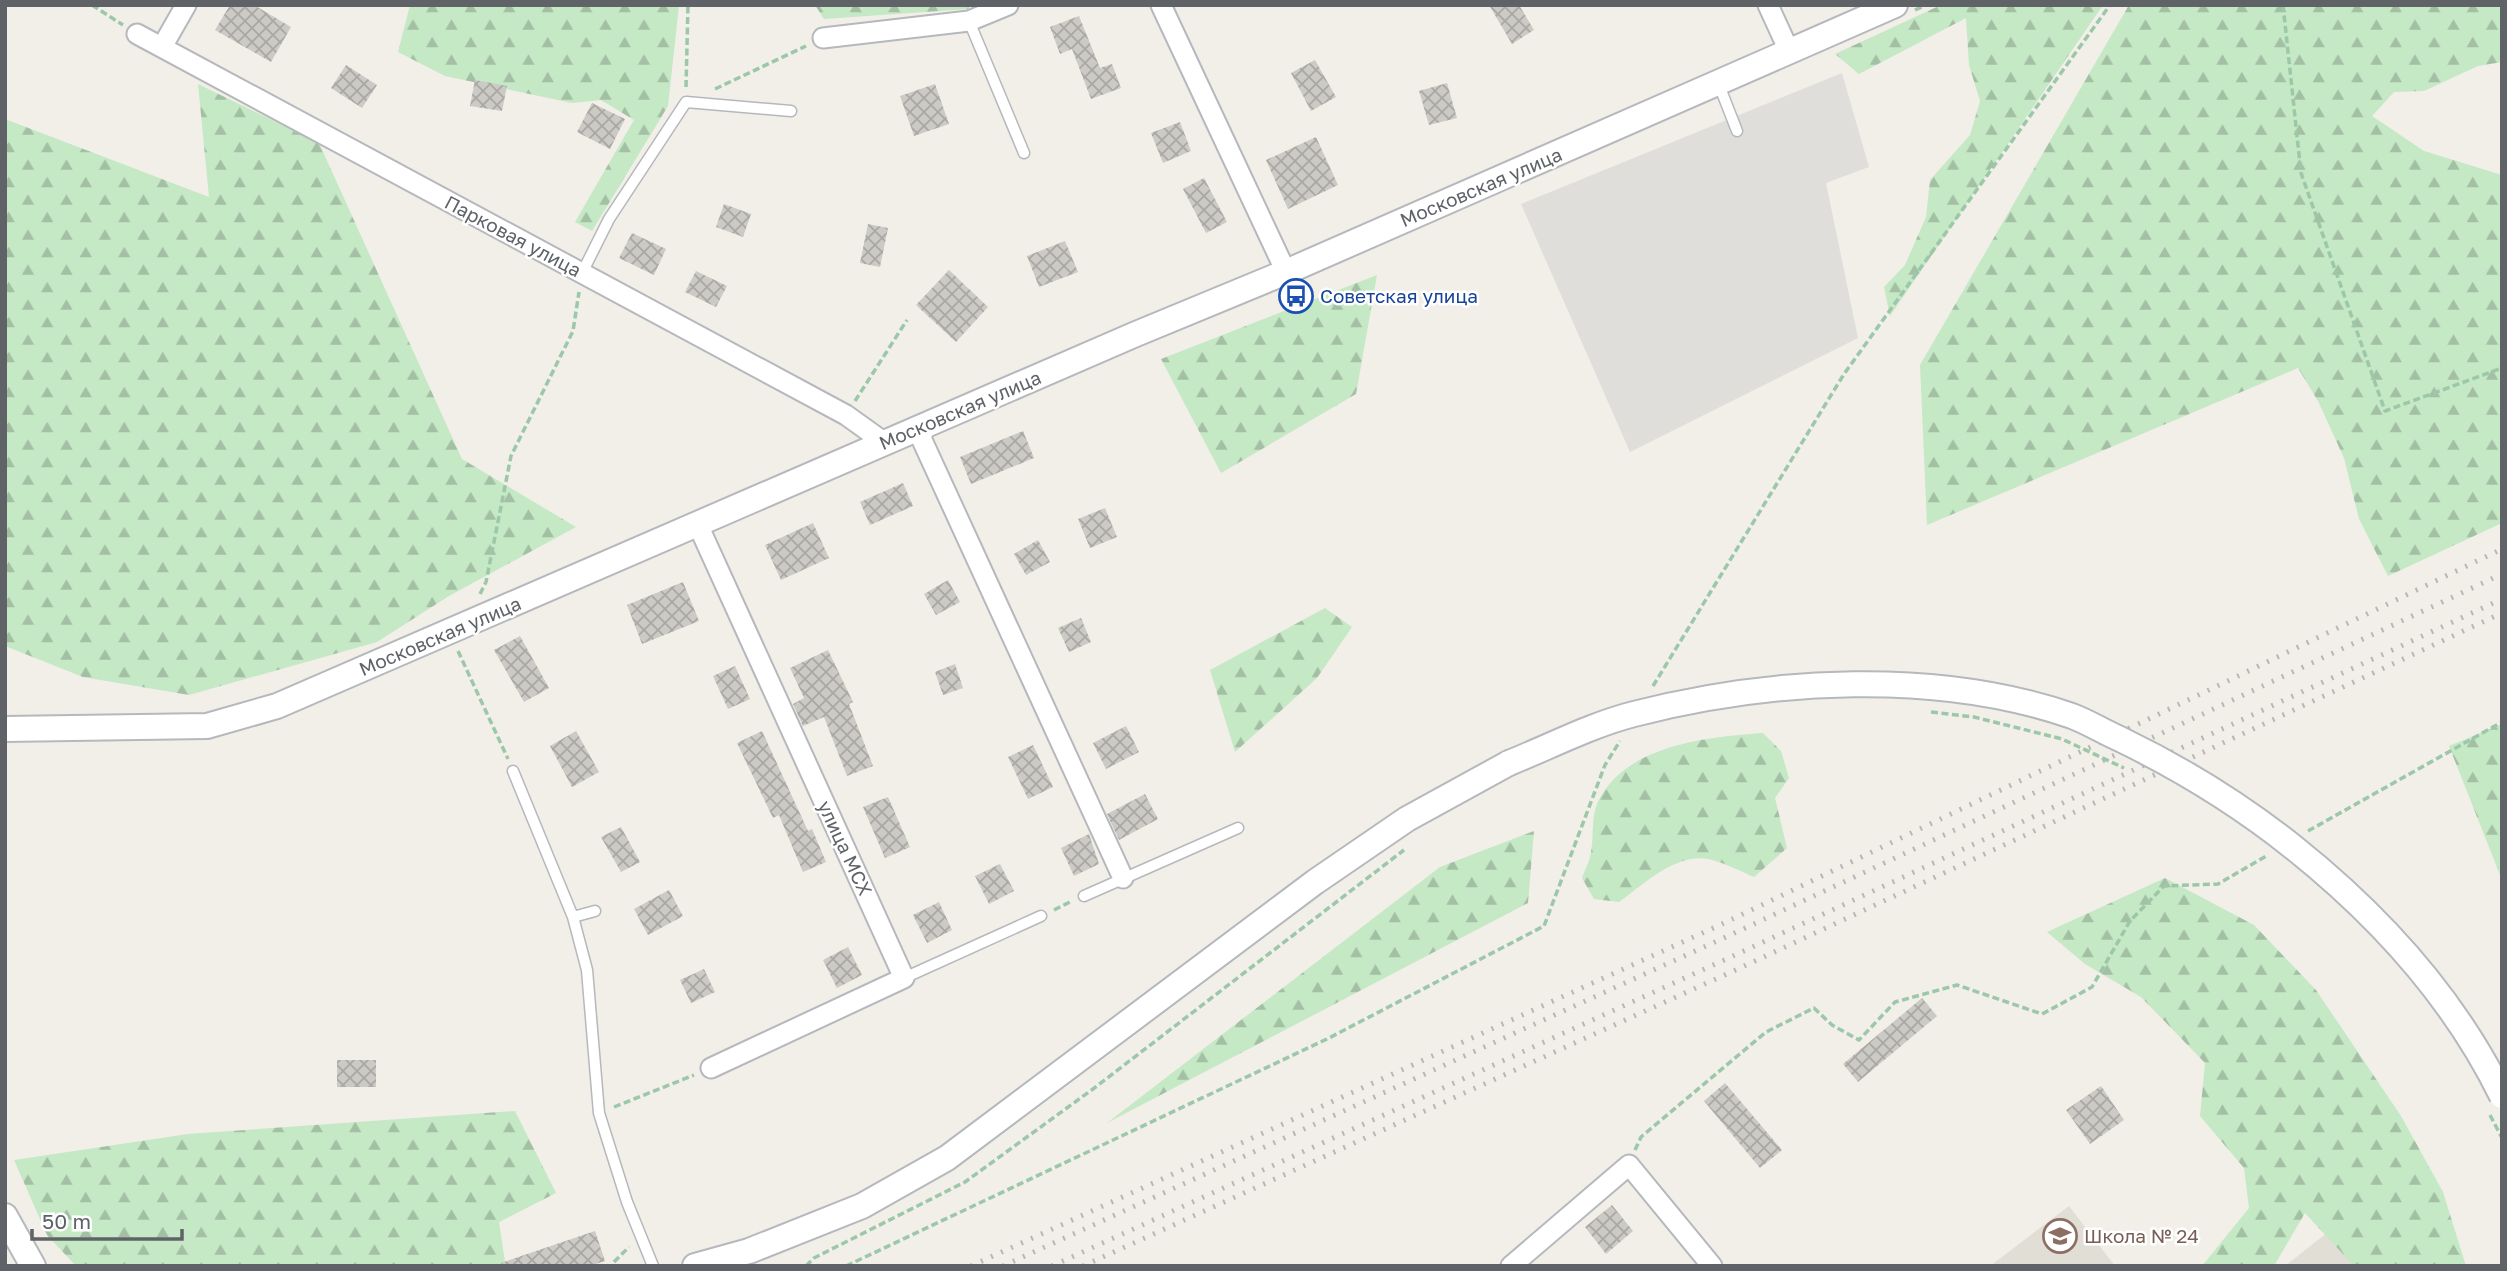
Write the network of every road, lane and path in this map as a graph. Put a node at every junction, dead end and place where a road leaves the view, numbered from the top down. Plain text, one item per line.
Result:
1 (92, 5) edge
2 (186, 5) edge
3 (688, 5) edge
4 (1008, 5) edge
5 (1161, 5) edge
6 (1768, 5) edge
7 (1895, 5) edge
8 (2284, 5) edge
9 (969, 21) junction
10 (137, 34) joint
11 (823, 38) joint
12 (162, 47) junction
13 (1790, 53) junction
14 (1719, 84) junction
15 (686, 102) junction
16 (791, 111) dead end
17 (1737, 131) dead end
18 (1024, 153) dead end
19 (582, 272) junction
20 (1286, 272) junction
21 (907, 320) dead end
22 (2502, 368) edge
23 (846, 415) junction
24 (922, 427) junction
25 (885, 443) junction
26 (698, 525) junction
27 (465, 625) junction
28 (1922, 711) dead end
29 (2502, 723) edge
30 (5, 729) edge
31 (1631, 738) dead end
32 (1605, 748) dead end
33 (2129, 770) dead end
34 (513, 771) joint
35 (1238, 828) dead end
36 (2302, 835) dead end
37 (1415, 842) dead end
38 (2278, 849) dead end
39 (2266, 850) dead end
40 (2276, 859) dead end
41 (1124, 878) junction
42 (1084, 896) joint
43 (595, 911) dead end
44 (1041, 916) joint
45 (573, 917) junction
46 (904, 978) junction
47 (711, 1068) joint
48 (2494, 1101) edge
49 (599, 1113) junction
50 (2502, 1139) edge
51 (1629, 1165) junction
52 (5, 1216) edge
53 (641, 1236) junction
54 (614, 1262) dead end
55 (33, 1266) edge
56 (653, 1266) edge
57 (695, 1266) edge
58 (806, 1266) edge
59 (1511, 1266) edge
60 (1713, 1266) edge

1 - 10 path
2 - 12 street
3 - 15 path
4 - 9 street
5 - 20 street
6 - 13 street
7 - 13 street, Московская улица
8 - 22 path
9 - 11 street
9 - 18 lane
10 - 12 street, Парковая улица
11 - 15 path
12 - 19 street, Парковая улица
13 - 14 street, Московская улица
14 - 17 lane
14 - 20 street, Московская улица
15 - 16 lane
15 - 19 lane
19 - 23 street, Парковая улица
19 - 27 path
20 - 24 street, Московская улица
21 - 23 path
23 - 25 street, Парковая улица
24 - 25 street, Московская улица
24 - 41 street
25 - 26 street, Московская улица
26 - 27 street, Московская улица
26 - 46 street, улица МСХ
27 - 30 street, Московская улица
27 - 34 path
28 - 33 path, bridge
29 - 36 path
31 - 32 path
34 - 45 lane
35 - 41 lane
37 - 58 path
38 - 51 path
39 - 40 path
41 - 42 lane
42 - 44 path
43 - 45 lane
44 - 46 lane
45 - 49 lane
46 - 47 street
47 - 49 path
48 - 50 path, bridge
48 - 57 street, bridge
49 - 53 lane
51 - 59 street
51 - 60 street
52 - 55 street
53 - 54 path
53 - 56 lane

